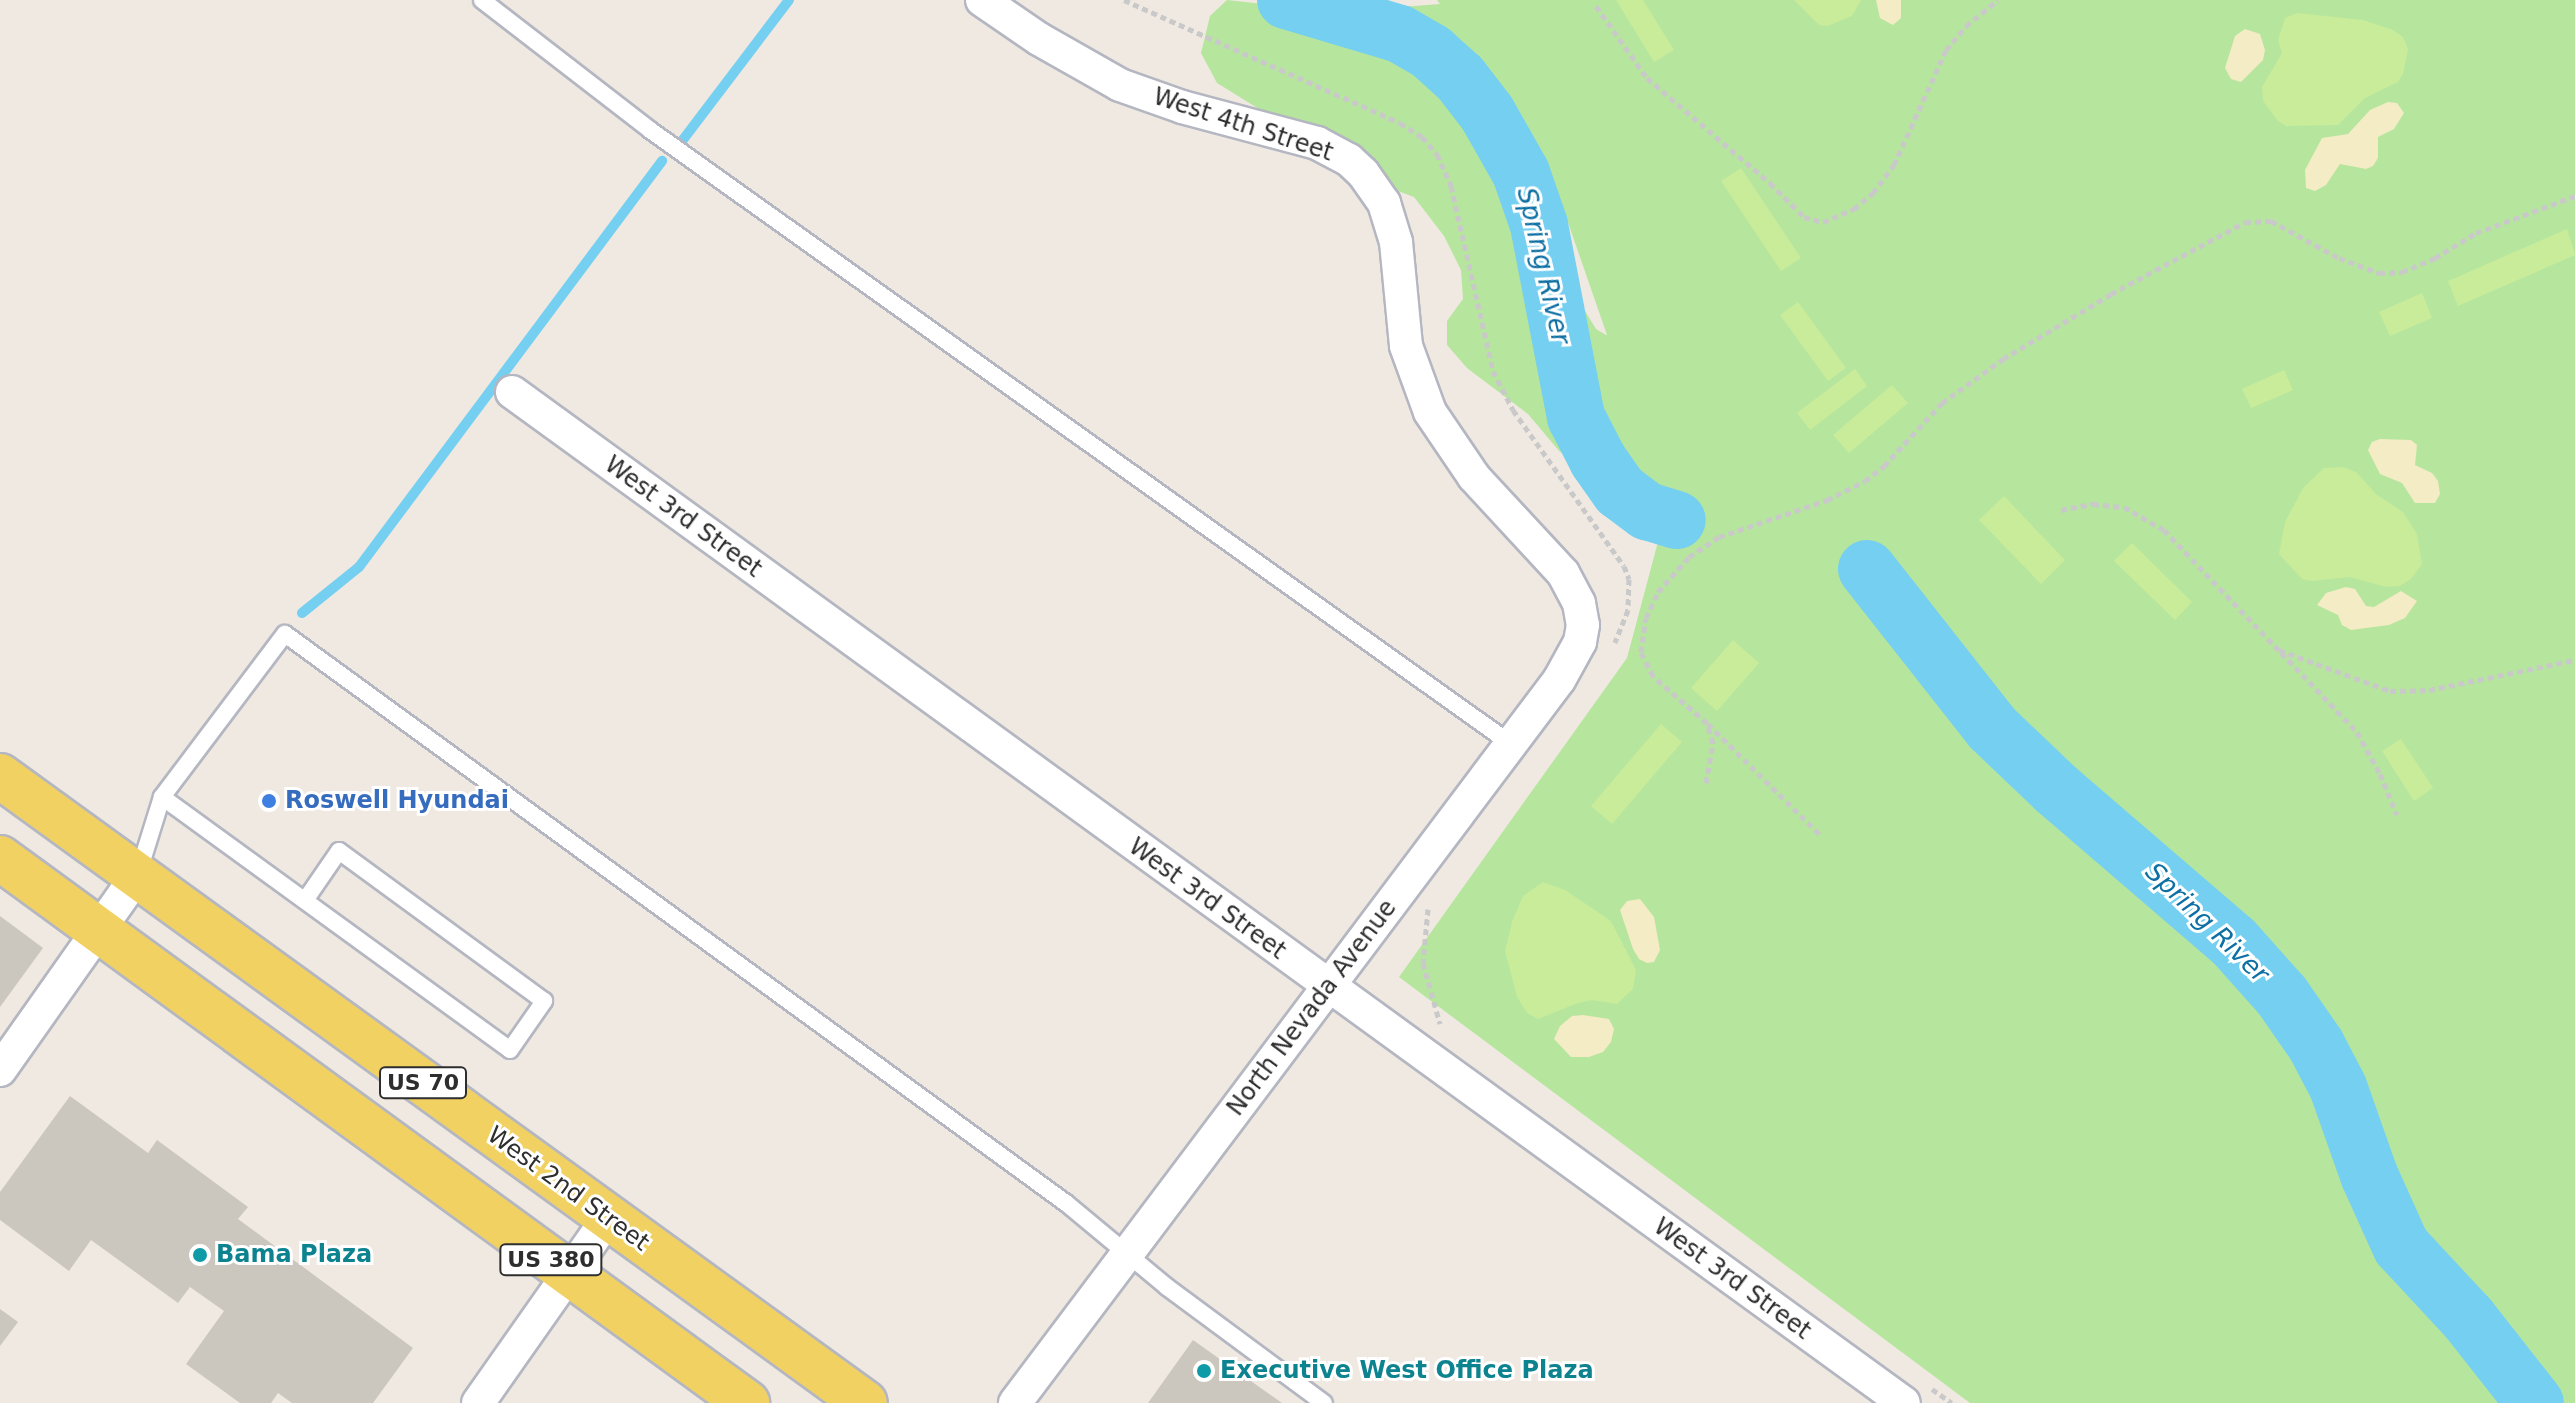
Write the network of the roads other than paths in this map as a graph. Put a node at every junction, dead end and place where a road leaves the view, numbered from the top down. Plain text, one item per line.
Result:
1 (482, 0) edge
2 (982, 0) edge
3 (512, 392) dead end
4 (1579, 603) joint
5 (1511, 744) junction
6 (0, 776) edge
7 (162, 797) junction
8 (0, 858) edge
9 (137, 876) junction
10 (306, 899) junction
11 (99, 929) junction
12 (1328, 987) junction
13 (0, 1070) edge
14 (608, 1218) junction
15 (1128, 1253) junction
16 (569, 1273) junction
17 (478, 1403) edge
18 (747, 1403) edge
19 (865, 1403) edge
20 (1015, 1403) edge
21 (1324, 1403) edge
22 (1904, 1403) edge

1 - 5 lane
2 - 4 street, West 4th Street
3 - 12 street, West 3rd Street
4 - 5 street, North Nevada Avenue
5 - 12 street, North Nevada Avenue
6 - 9 main road, West 2nd Street / US 70
7 - 9 lane
7 - 10 lane
7 - 15 lane
8 - 11 main road, US 380
9 - 11 street
9 - 14 main road, West 2nd Street / US 70
10 - 10 lane
11 - 13 street
11 - 16 main road, US 380
12 - 15 street, North Nevada Avenue
12 - 22 street, West 3rd Street
14 - 16 street
14 - 19 main road, West 2nd Street / US 70
15 - 20 street, North Nevada Avenue
15 - 21 lane
16 - 17 street
16 - 18 main road, US 380

